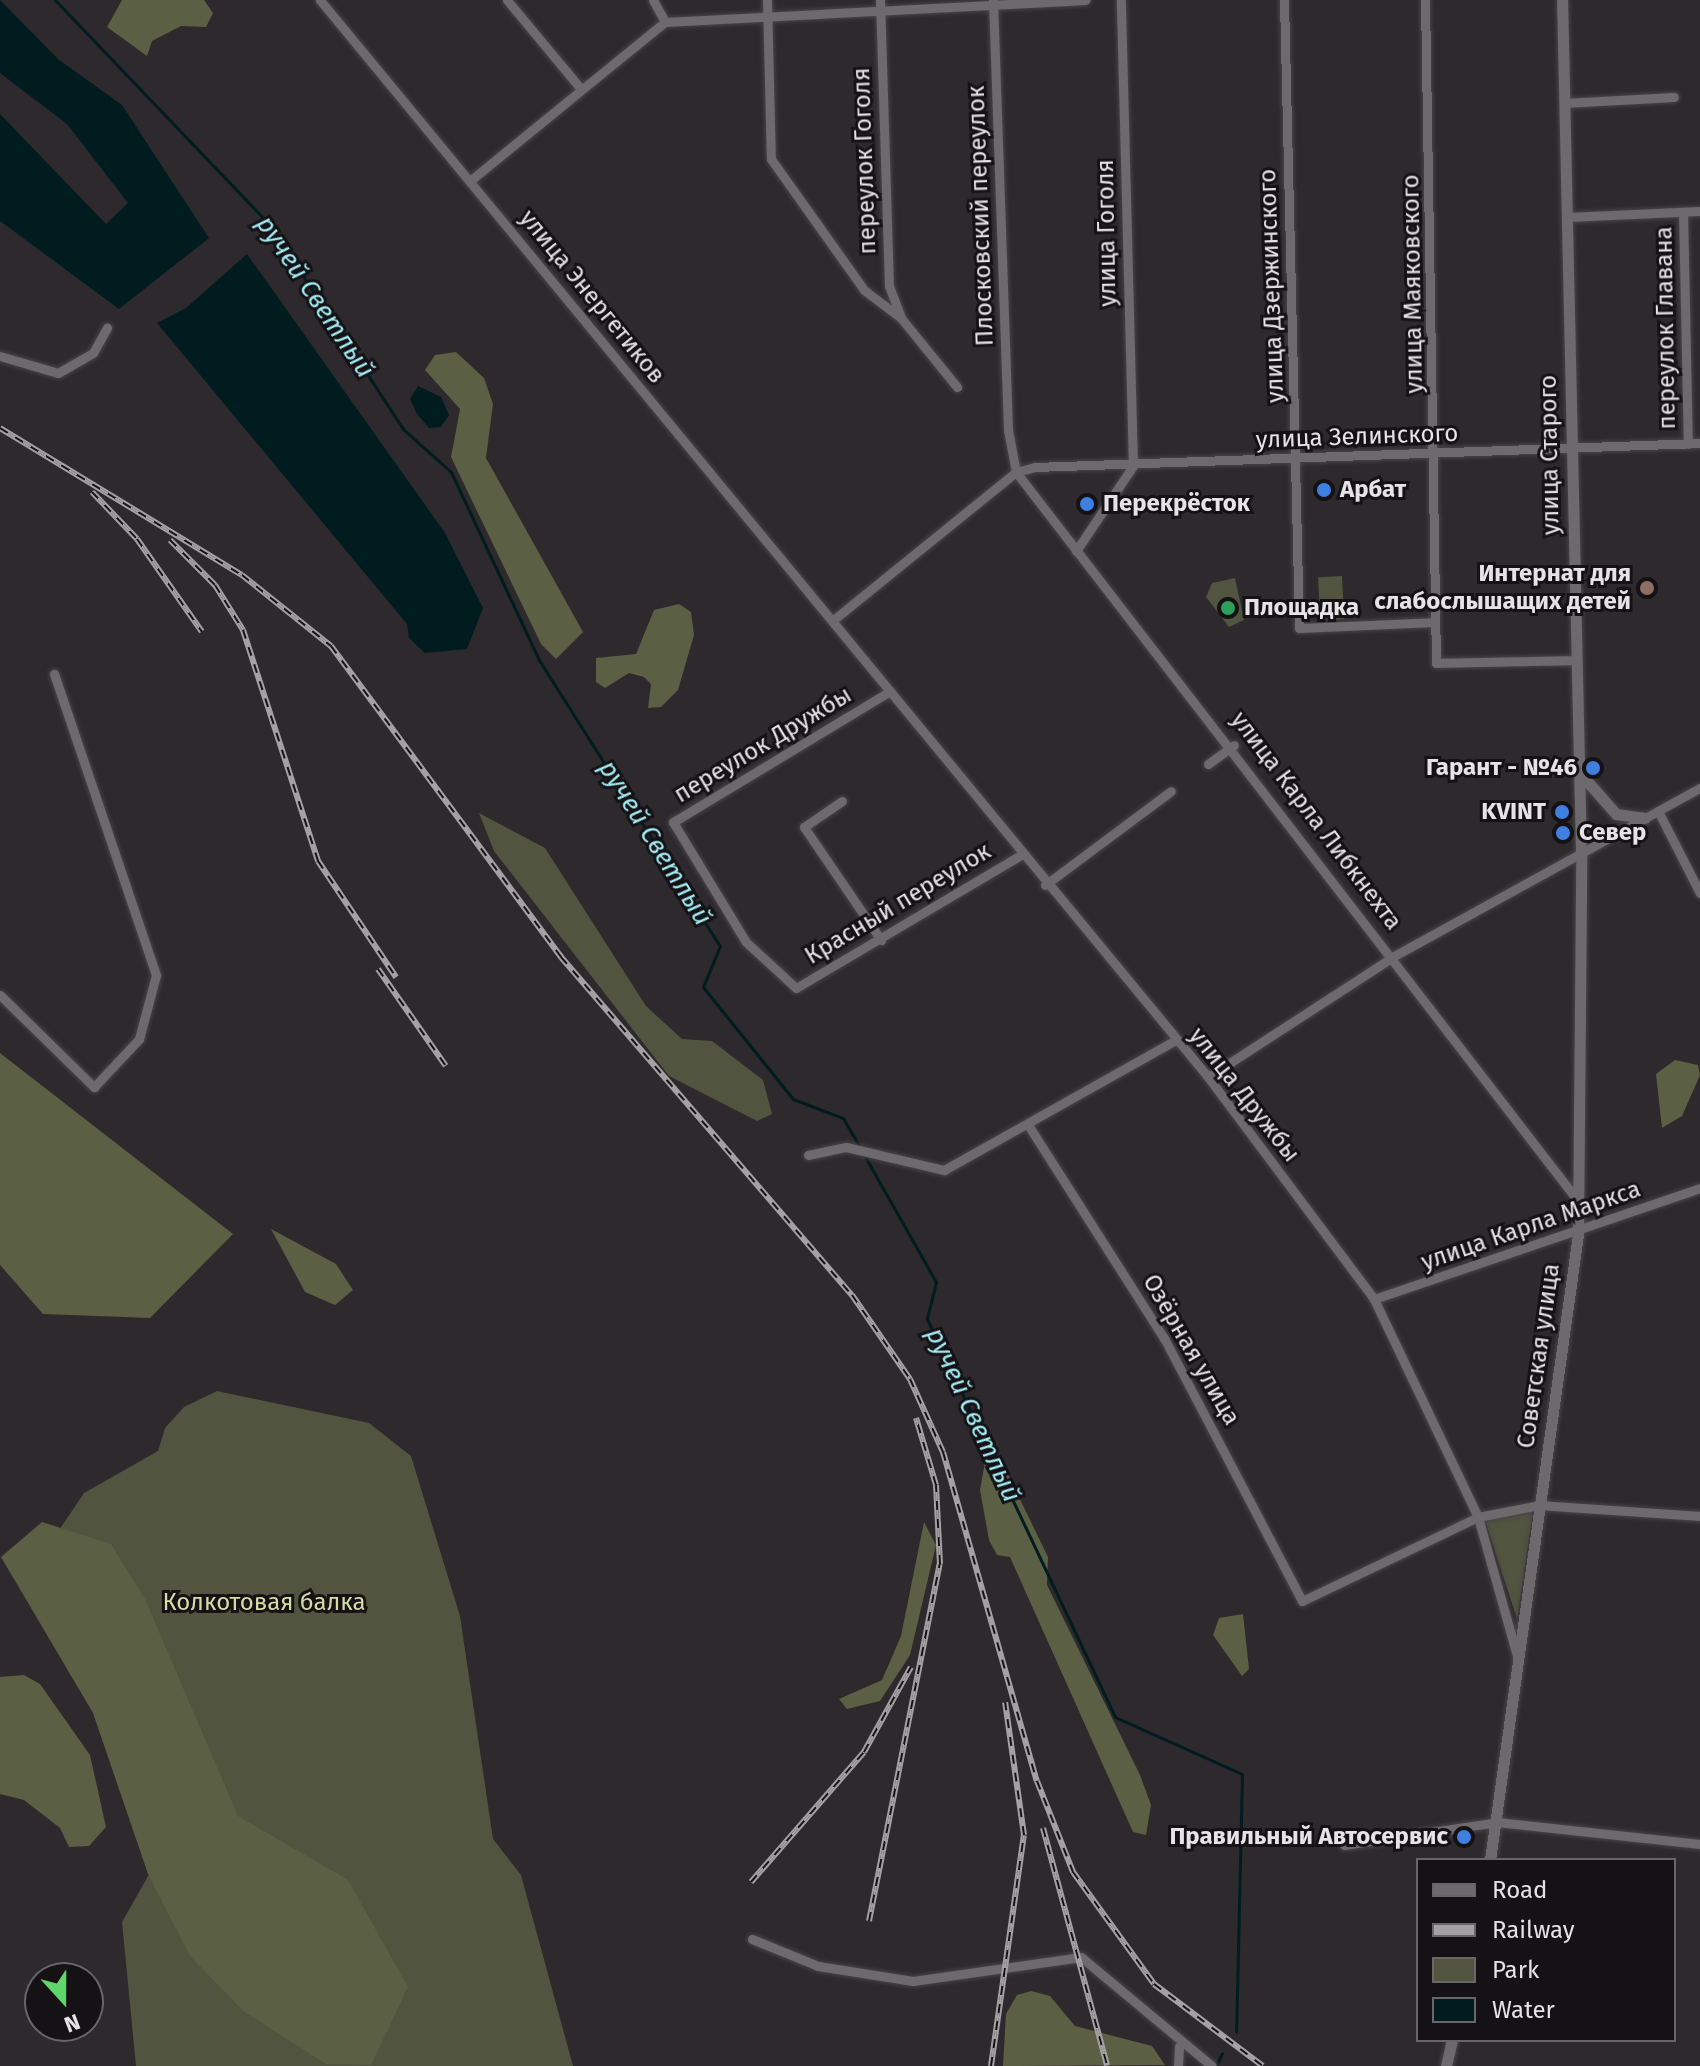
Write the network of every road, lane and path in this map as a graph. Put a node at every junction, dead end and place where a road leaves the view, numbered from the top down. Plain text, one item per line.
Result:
1 (320, 0) edge
2 (507, 0) edge
3 (653, 0) edge
4 (767, 0) edge
5 (1085, 0) edge
6 (1121, 0) edge
7 (1284, 0) edge
8 (1425, 0) edge
9 (1562, 0) edge
10 (993, 2) edge
11 (880, 4) edge
12 (767, 15) junction
13 (665, 22) junction
14 (580, 88) junction
15 (1674, 97) dead end
16 (1564, 103) junction
17 (471, 180) junction
18 (1700, 211) edge
19 (1683, 212) junction
20 (1567, 217) junction
21 (901, 318) junction
22 (107, 328) dead end
23 (0, 356) edge
24 (957, 387) dead end
25 (1700, 443) edge
26 (1688, 444) junction
27 (1572, 448) junction
28 (1437, 454) junction
29 (1296, 459) junction
30 (1133, 466) junction
31 (1016, 472) junction
32 (1076, 551) junction
33 (832, 621) junction
34 (1435, 622) junction
35 (1576, 660) junction
36 (54, 674) dead end
37 (887, 693) junction
38 (1234, 745) junction
39 (1208, 764) dead end
40 (1579, 772) junction
41 (1700, 788) edge
42 (1171, 791) dead end
43 (842, 801) dead end
44 (1658, 811) junction
45 (1645, 818) junction
46 (1581, 854) junction
47 (1021, 855) junction
48 (1045, 885) junction
49 (1700, 893) edge
50 (881, 940) junction
51 (1394, 956) junction
52 (796, 988) joint
53 (0, 995) edge
54 (1176, 1040) junction
55 (1208, 1077) junction
56 (1030, 1128) junction
57 (808, 1155) dead end
58 (1700, 1188) edge
59 (1578, 1201) junction
60 (1578, 1235) junction
61 (1374, 1299) junction
62 (1539, 1505) junction
63 (1700, 1516) edge
64 (1478, 1517) junction
65 (1517, 1656) junction
66 (1497, 1822) junction
67 (1700, 1844) edge
68 (1344, 1845) dead end
69 (1490, 1858) edge
70 (752, 1939) dead end
71 (1452, 2042) edge
72 (1179, 2046) junction
73 (1178, 2066) edge
74 (1212, 2066) edge
75 (1446, 2066) edge

1 - 17 street, улица Энергетиков
2 - 14 street
3 - 13 street
4 - 12 street
5 - 10 street
6 - 30 street, улица Гоголя
7 - 29 street, улица Дзержинского
8 - 28 street, улица Маяковского
9 - 16 street, улица Старого
10 - 11 street
10 - 31 street, Плосковский переулок
11 - 12 street
11 - 21 street, переулок Гоголя
12 - 13 street
12 - 21 street
13 - 14 street
14 - 17 street
15 - 16 street
16 - 20 street, улица Старого
17 - 33 street, улица Энергетиков
18 - 19 street
19 - 20 street
19 - 26 street, переулок Главана
20 - 27 street, улица Старого
21 - 24 street
22 - 23 street
25 - 26 street, улица Зелинского
26 - 27 street, улица Зелинского
27 - 28 street, улица Зелинского
27 - 35 street, улица Старого
28 - 29 street, улица Зелинского
28 - 34 street, улица Маяковского
29 - 30 street, улица Зелинского
29 - 34 street, улица Дзержинского
30 - 31 street, улица Зелинского
30 - 32 street
31 - 32 street, улица Карла Либкнехта
31 - 33 street
32 - 38 street, улица Карла Либкнехта
33 - 37 street, улица Дружбы
34 - 35 street, улица Маяковского
35 - 40 street, улица Старого
36 - 53 street
37 - 47 street, улица Дружбы
37 - 52 street, переулок Дружбы
38 - 39 street
38 - 51 street, улица Карла Либкнехта
40 - 45 street
40 - 46 street, улица Старого
41 - 44 street
42 - 48 street
43 - 50 street
44 - 45 street
44 - 49 street
45 - 46 street
46 - 51 street
46 - 59 street, Советская улица
47 - 48 street, улица Дружбы
47 - 50 street, Красный переулок
48 - 54 street, улица Дружбы
50 - 52 street, Красный переулок
51 - 55 street
51 - 59 street, улица Карла Либкнехта
54 - 55 street, улица Дружбы
54 - 56 street
55 - 61 street, улица Дружбы
56 - 57 street
56 - 64 street, Озёрная улица
58 - 60 street, улица Карла Маркса
59 - 60 street, Советская улица
60 - 61 street, улица Карла Маркса
60 - 62 street, Советская улица
61 - 64 street, улица Дружбы
62 - 63 street
62 - 64 street
62 - 65 street, Советская улица
64 - 65 street, улица Дружбы
65 - 66 street, Советская улица
66 - 67 street
66 - 68 street
66 - 69 street, Советская улица
70 - 72 street
71 - 75 street
72 - 73 street
72 - 74 street

